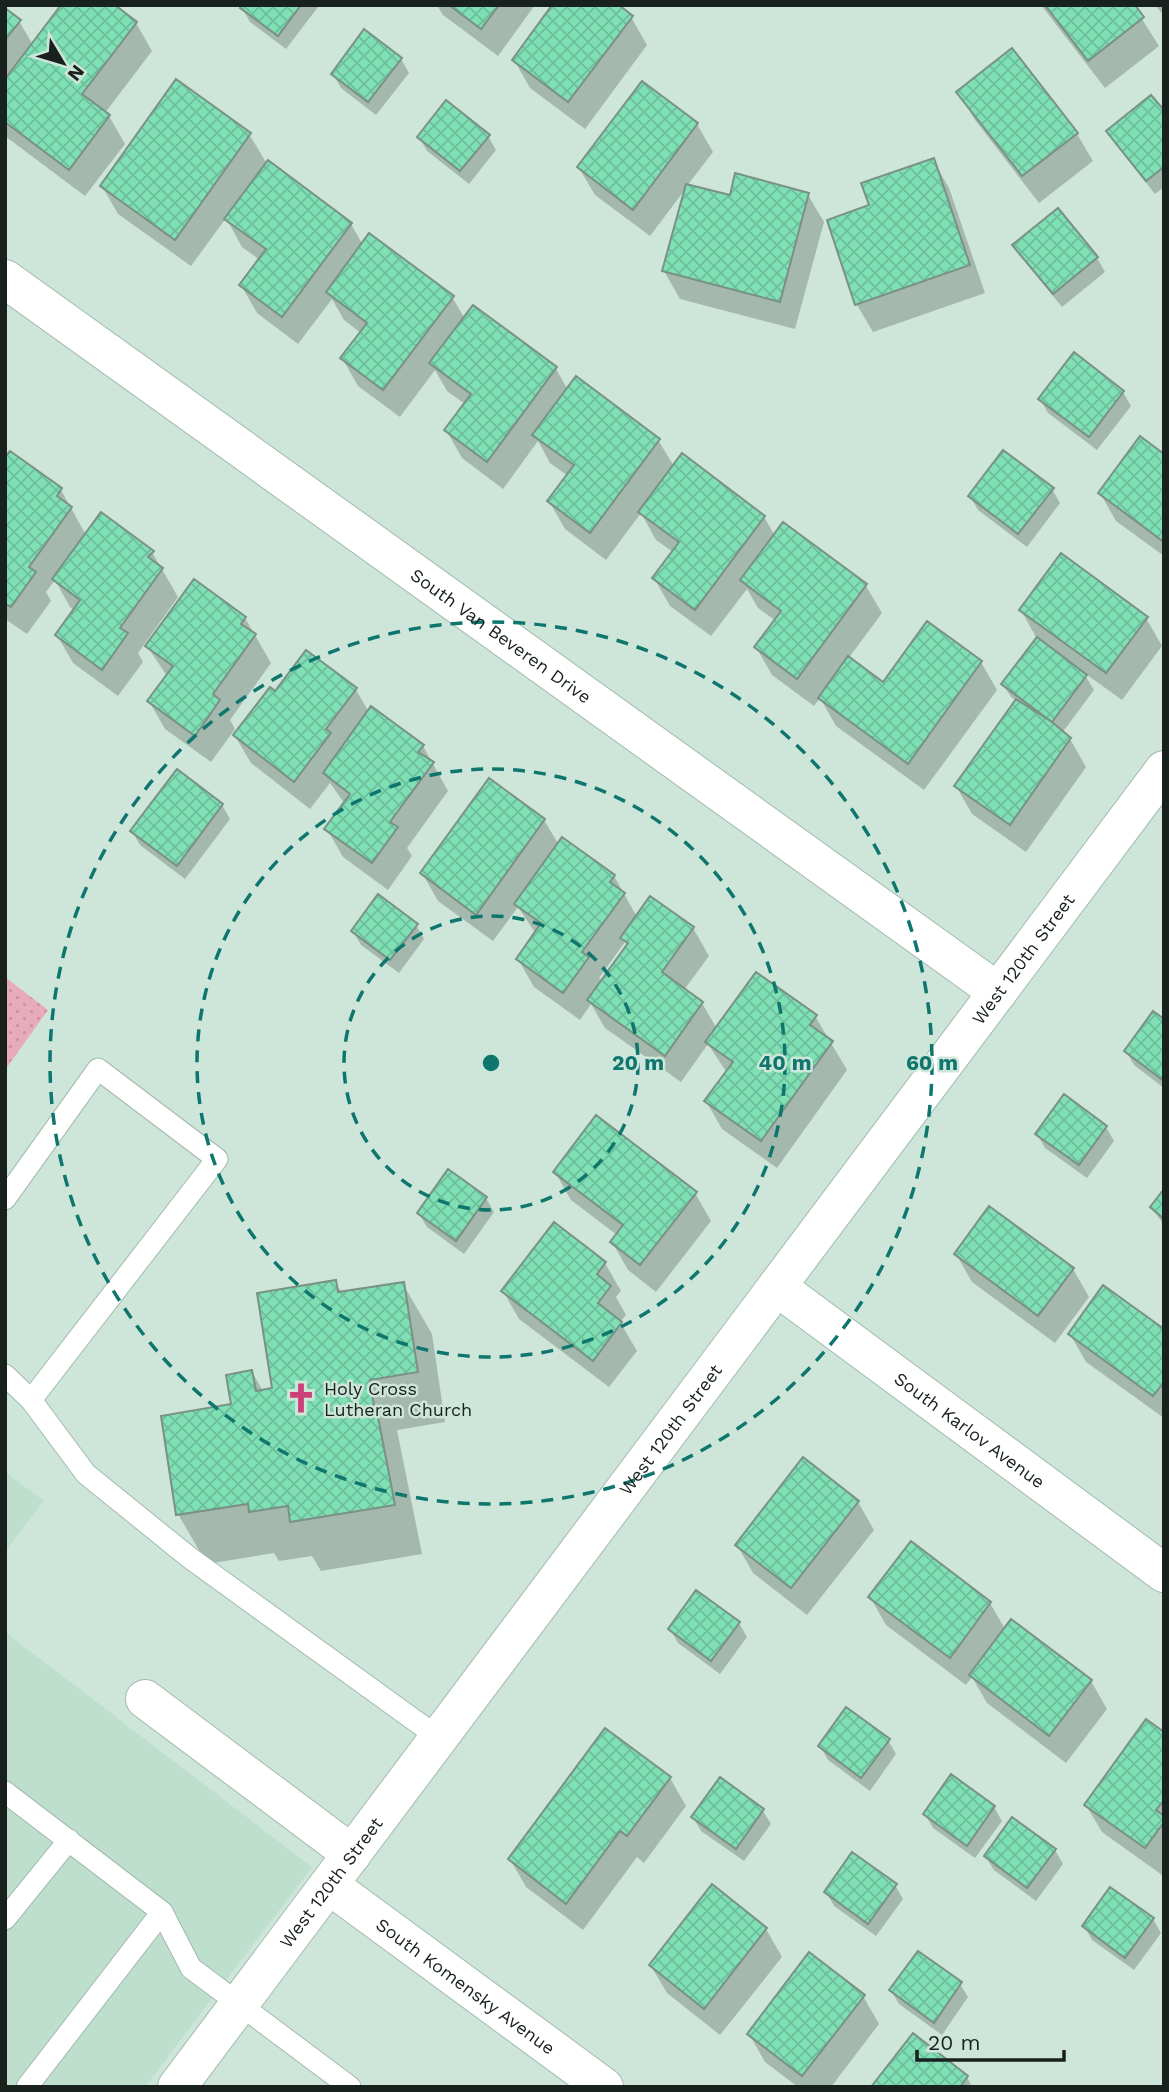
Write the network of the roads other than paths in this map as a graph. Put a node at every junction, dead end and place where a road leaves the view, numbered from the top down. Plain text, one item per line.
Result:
1 (5, 279) edge
2 (1164, 770) edge
3 (998, 992) junction
4 (5, 1199) edge
5 (777, 1287) junction
6 (5, 1376) edge
7 (31, 1400) junction
8 (1164, 1573) edge
9 (145, 1699) dead end
10 (439, 1738) junction
11 (5, 1792) edge
12 (69, 1840) junction
13 (352, 1854) junction
14 (329, 1885) junction
15 (162, 1912) junction
16 (5, 1919) edge
17 (240, 2003) junction
18 (27, 2087) edge
19 (177, 2087) edge
20 (350, 2087) edge
21 (604, 2087) edge

1 - 3 street, South Van Beveren Drive
2 - 3 street, West 120th Street
3 - 5 street, West 120th Street
4 - 7 lane
5 - 8 street, South Karlov Avenue
5 - 10 street, West 120th Street
6 - 7 lane
7 - 10 lane
9 - 13 street
10 - 13 street, West 120th Street
11 - 12 lane
12 - 15 lane
12 - 16 lane
13 - 14 street, West 120th Street
14 - 17 street, West 120th Street
14 - 21 street, South Komensky Avenue
15 - 17 lane
15 - 18 lane
17 - 19 street, West 120th Street
17 - 20 lane

